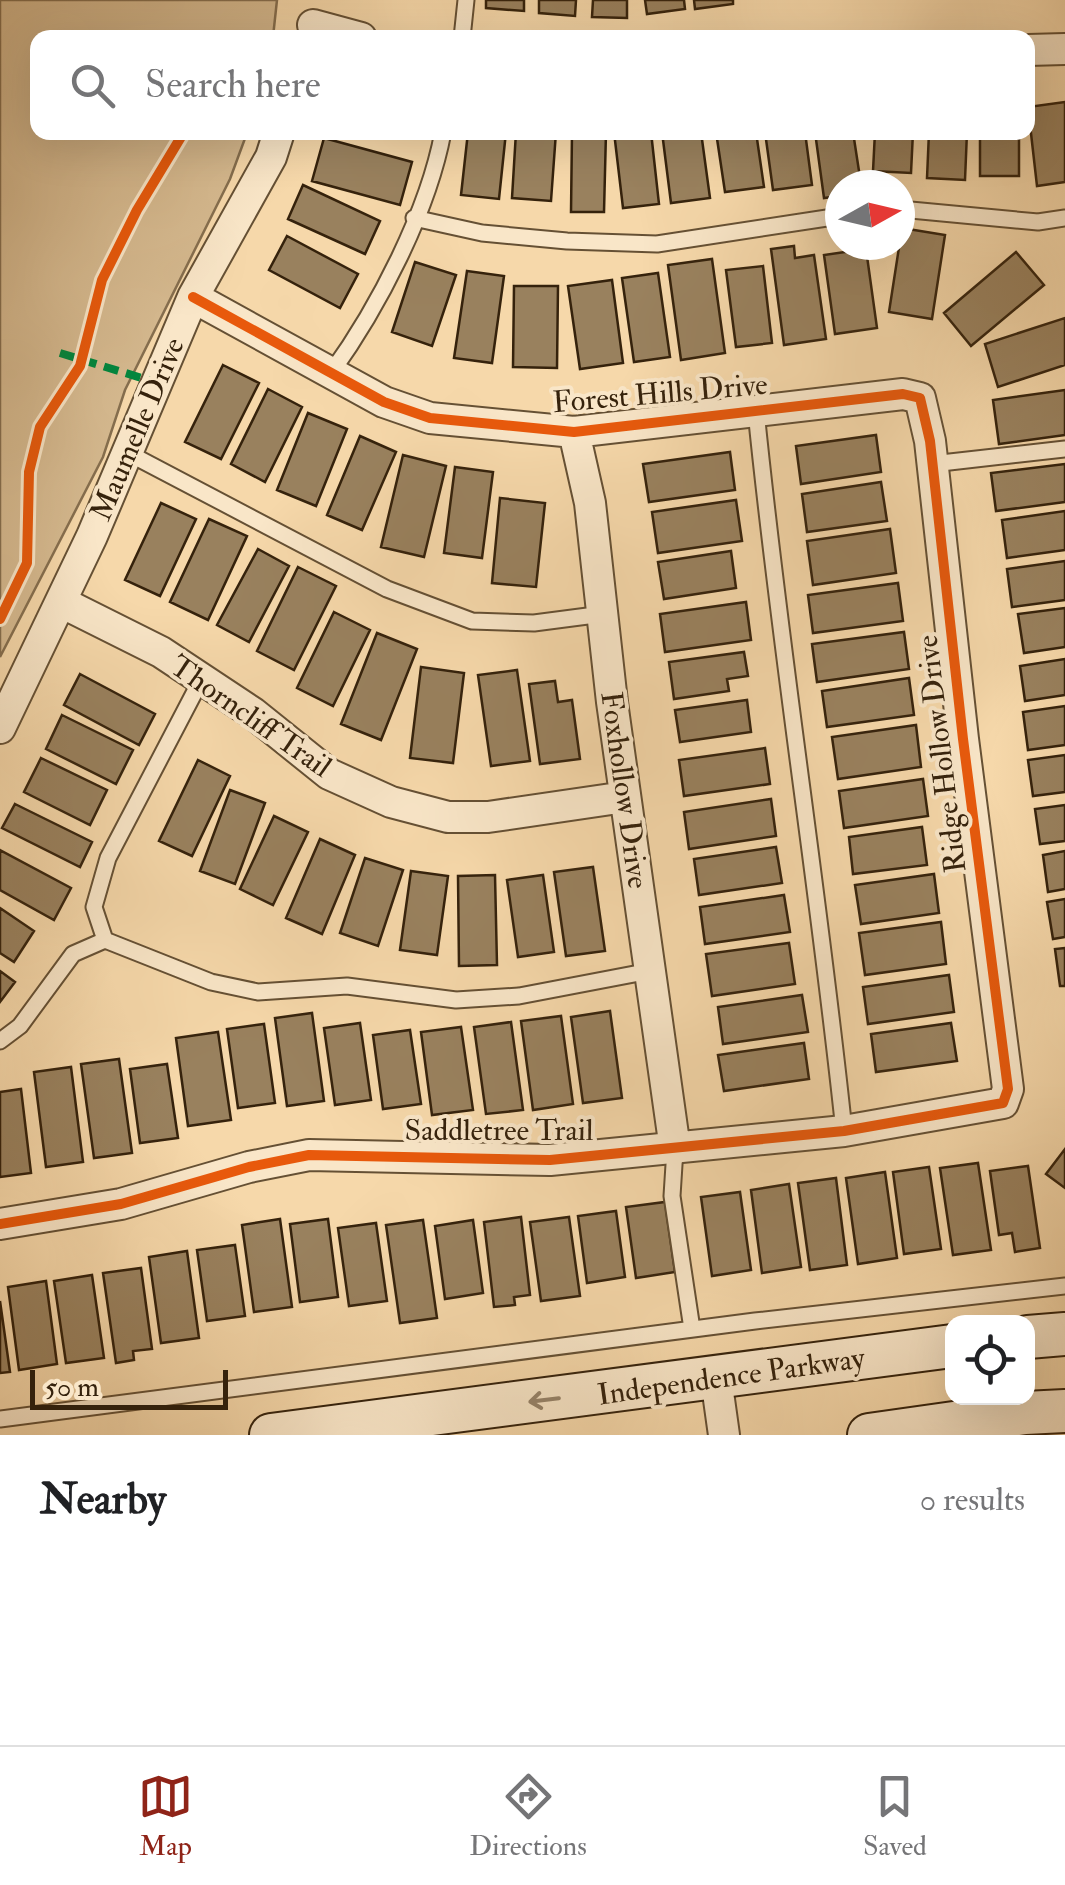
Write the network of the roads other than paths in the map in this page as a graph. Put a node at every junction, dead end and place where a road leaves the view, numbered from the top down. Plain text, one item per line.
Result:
1 (466, 0) edge
2 (311, 21) edge
3 (337, 30) edge
4 (463, 30) edge
5 (1065, 49) edge
6 (1035, 50) edge
7 (276, 140) edge
8 (442, 140) edge
9 (915, 210) edge
10 (414, 218) junction
11 (825, 218) edge
12 (1065, 218) edge
13 (193, 296) junction
14 (331, 373) junction
15 (920, 398) joint
16 (756, 411) junction
17 (574, 432) junction
18 (1065, 448) edge
19 (128, 453) junction
20 (932, 464) junction
21 (61, 602) junction
22 (603, 614) junction
23 (202, 678) junction
24 (0, 728) edge
25 (626, 797) junction
26 (105, 940) junction
27 (650, 970) junction
28 (0, 1041) edge
29 (1003, 1103) joint
30 (844, 1131) junction
31 (675, 1149) junction
32 (0, 1224) edge
33 (1065, 1286) edge
34 (692, 1329) junction
35 (1065, 1334) edge
36 (1035, 1336) edge
37 (945, 1347) edge
38 (716, 1378) junction
39 (1065, 1411) edge
40 (0, 1419) edge
41 (272, 1435) edge
42 (724, 1435) edge
43 (868, 1435) edge

1 - 4 lane
2 - 3 street
5 - 6 street
7 - 13 street, Maumelle Drive
8 - 10 lane
9 - 12 lane
10 - 11 lane
10 - 14 lane
13 - 14 street, Forest Hills Drive
13 - 19 street, Maumelle Drive
14 - 17 street, Forest Hills Drive
15 - 16 street, Forest Hills Drive
15 - 20 street, Ridge Hollow Drive
16 - 17 street, Forest Hills Drive
16 - 30 lane
17 - 22 street, Foxhollow Drive
18 - 20 lane
19 - 21 street, Maumelle Drive
19 - 22 lane
20 - 29 street, Ridge Hollow Drive
21 - 23 street, Thorncliff Trail
21 - 24 street, Maumelle Drive
22 - 25 street, Foxhollow Drive
23 - 25 street, Thorncliff Trail
23 - 26 lane
25 - 27 street, Foxhollow Drive
26 - 27 lane
26 - 28 lane
27 - 31 street, Foxhollow Drive
29 - 30 street, Saddletree Trail
30 - 31 street, Saddletree Trail
31 - 32 street, Saddletree Trail
31 - 34 lane
33 - 34 lane
34 - 40 lane
35 - 36 main road
37 - 38 main road, Independence Parkway
38 -> 41 main road, Independence Parkway
38 - 42 street
39 - 43 main road

